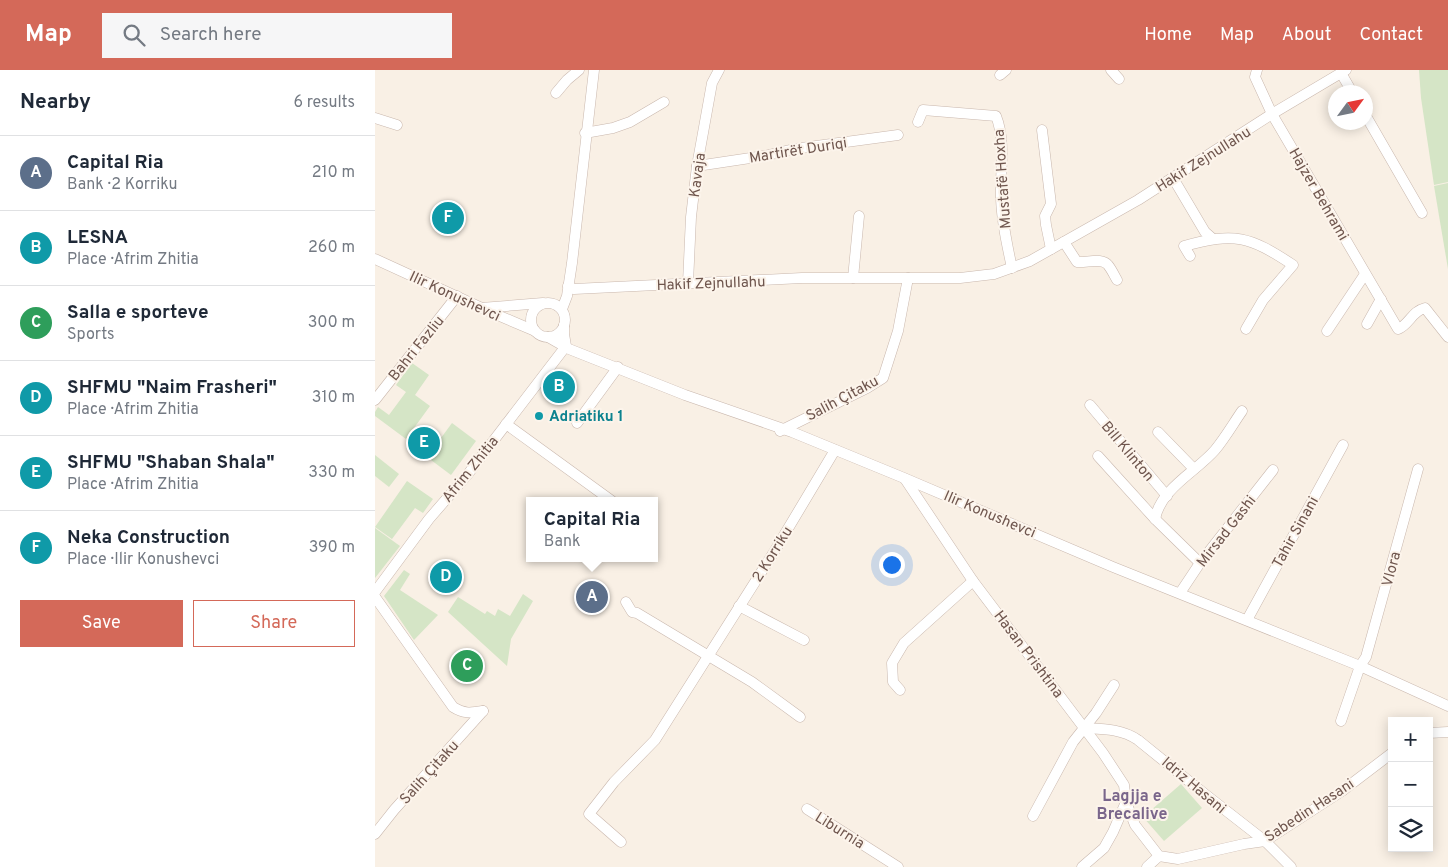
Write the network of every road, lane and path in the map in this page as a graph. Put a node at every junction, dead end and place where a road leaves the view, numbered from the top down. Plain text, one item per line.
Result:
1 (579, 70) edge
2 (594, 70) edge
3 (719, 70) edge
4 (1111, 70) edge
5 (1257, 70) edge
6 (1343, 72) edge
7 (1119, 78) dead end
8 (1349, 85) edge
9 (556, 93) dead end
10 (664, 102) dead end
11 (1272, 114) junction
12 (375, 118) edge
13 (918, 122) dead end
14 (397, 125) dead end
15 (1042, 130) dead end
16 (1373, 130) edge
17 (585, 133) junction
18 (898, 135) dead end
19 (697, 166) junction
20 (1173, 178) junction
21 (1422, 213) dead end
22 (859, 216) dead end
23 (1213, 238) junction
24 (1064, 242) junction
25 (1051, 249) junction
26 (1189, 256) dead end
27 (375, 259) edge
28 (1012, 268) junction
29 (1365, 274) junction
30 (853, 278) junction
31 (908, 278) junction
32 (1117, 280) dead end
33 (688, 283) junction
34 (568, 286) junction
35 (457, 296) junction
36 (1381, 299) junction
37 (546, 303) junction
38 (481, 308) junction
39 (561, 310) junction
40 (1367, 324) dead end
41 (564, 325) junction
42 (1245, 329) dead end
43 (535, 331) junction
44 (1327, 331) dead end
45 (548, 337) junction
46 (1448, 337) edge
47 (565, 346) junction
48 (618, 367) junction
49 (375, 400) edge
50 (1090, 405) dead end
51 (1242, 411) dead end
52 (577, 423) dead end
53 (506, 424) junction
54 (782, 429) junction
55 (1158, 432) dead end
56 (1343, 445) dead end
57 (835, 450) junction
58 (1098, 456) dead end
59 (1194, 469) junction
60 (1418, 469) dead end
61 (1273, 470) dead end
62 (904, 478) junction
63 (1167, 496) junction
64 (606, 497) edge
65 (1155, 520) junction
66 (1200, 563) junction
67 (973, 581) junction
68 (375, 592) edge
69 (1180, 593) junction
70 (375, 597) edge
71 (626, 602) dead end
72 (739, 606) junction
73 (1247, 620) junction
74 (804, 640) dead end
75 (709, 657) junction
76 (1360, 666) junction
77 (1114, 685) dead end
78 (900, 690) dead end
79 (1448, 706) edge
80 (800, 717) dead end
81 (1341, 721) dead end
82 (1085, 728) junction
83 (1448, 732) edge
84 (1433, 733) edge
85 (1388, 756) edge
86 (1126, 802) junction
87 (807, 810) dead end
88 (1033, 816) dead end
89 (375, 834) edge
90 (1265, 841) junction
91 (621, 842) dead end
92 (1159, 862) edge
93 (897, 867) edge
94 (1082, 867) edge
95 (1147, 867) edge
96 (1291, 867) edge

1 - 9 street
2 - 17 street
3 - 19 street, Kavaja
4 - 7 street
5 - 11 street, Hajzer Behrami
6 - 8 street, Hakif Zejnullahu
6 - 11 street, Hakif Zejnullahu
10 - 17 street
11 - 20 street, Hakif Zejnullahu
11 - 29 street, Hajzer Behrami
12 - 14 street
13 - 28 street, Mustafë Hoxha
15 - 25 street
16 - 21 street
17 - 34 street
18 - 19 street, Martirët Duriqi
19 - 33 street, Kavaja
20 - 23 street
20 - 24 street, Hakif Zejnullahu
22 - 30 street
23 - 26 street
23 - 42 street
24 - 25 street, Hakif Zejnullahu
24 - 32 street
25 - 28 street, Hakif Zejnullahu
27 - 35 street, Ilir Konushevci
28 - 31 street, Hakif Zejnullahu
29 - 36 street, Hajzer Behrami
29 - 44 street
30 - 31 street, Hakif Zejnullahu
30 - 33 street, Hakif Zejnullahu
31 - 54 street, Salih Çitaku
33 - 34 street, Hakif Zejnullahu
34 - 39 street
35 - 38 street, Ilir Konushevci
35 - 49 street, Bahri Fazliu
36 - 40 street
36 - 46 street, Hajzer Behrami
37 - 38 street
37 - 39 street
37 - 43 street
38 - 43 street, Ilir Konushevci
39 - 41 street
41 - 45 street
41 - 47 street
43 - 45 street
45 - 47 street
47 - 48 street, Ilir Konushevci
47 - 53 street, Afrim Zhitia
48 - 52 street
48 - 54 street, Ilir Konushevci
50 - 63 street, Bill Klinton
51 - 59 street, Bill Klinton
53 - 64 street
53 - 68 street, Afrim Zhitia
54 - 57 street, Ilir Konushevci
55 - 59 street
56 - 73 street, Tahir Sinani
57 - 62 street, Ilir Konushevci
57 - 72 street, 2 Korriku
58 - 65 street, Bill Klinton
59 - 63 street, Bill Klinton
60 - 76 street, Vlora
61 - 66 street, Mirsad Gashi
62 - 67 street, Hasan Prishtina
62 - 69 street, Ilir Konushevci
63 - 65 street, Bill Klinton
65 - 66 street, Bill Klinton
66 - 69 street, Mirsad Gashi
67 - 78 street
67 - 82 street, Hasan Prishtina
69 - 73 street, Ilir Konushevci
70 - 89 street, Salih Çitaku
71 - 75 street
72 - 74 street
72 - 75 street, 2 Korriku
73 - 76 street, Ilir Konushevci
75 - 80 street
75 - 91 street, 2 Korriku
76 - 79 street, Ilir Konushevci
76 - 81 street
77 - 82 street
82 - 86 street, Hasan Prishtina
82 - 88 street
82 - 90 street, Idriz Hasani
83 - 84 street
85 - 90 street, Sabedin Hasani
86 - 92 street
86 - 94 street
87 - 93 street, Liburnia
90 - 92 street, Sabedin Hasani
90 - 96 street, Idriz Hasani
92 - 95 street

